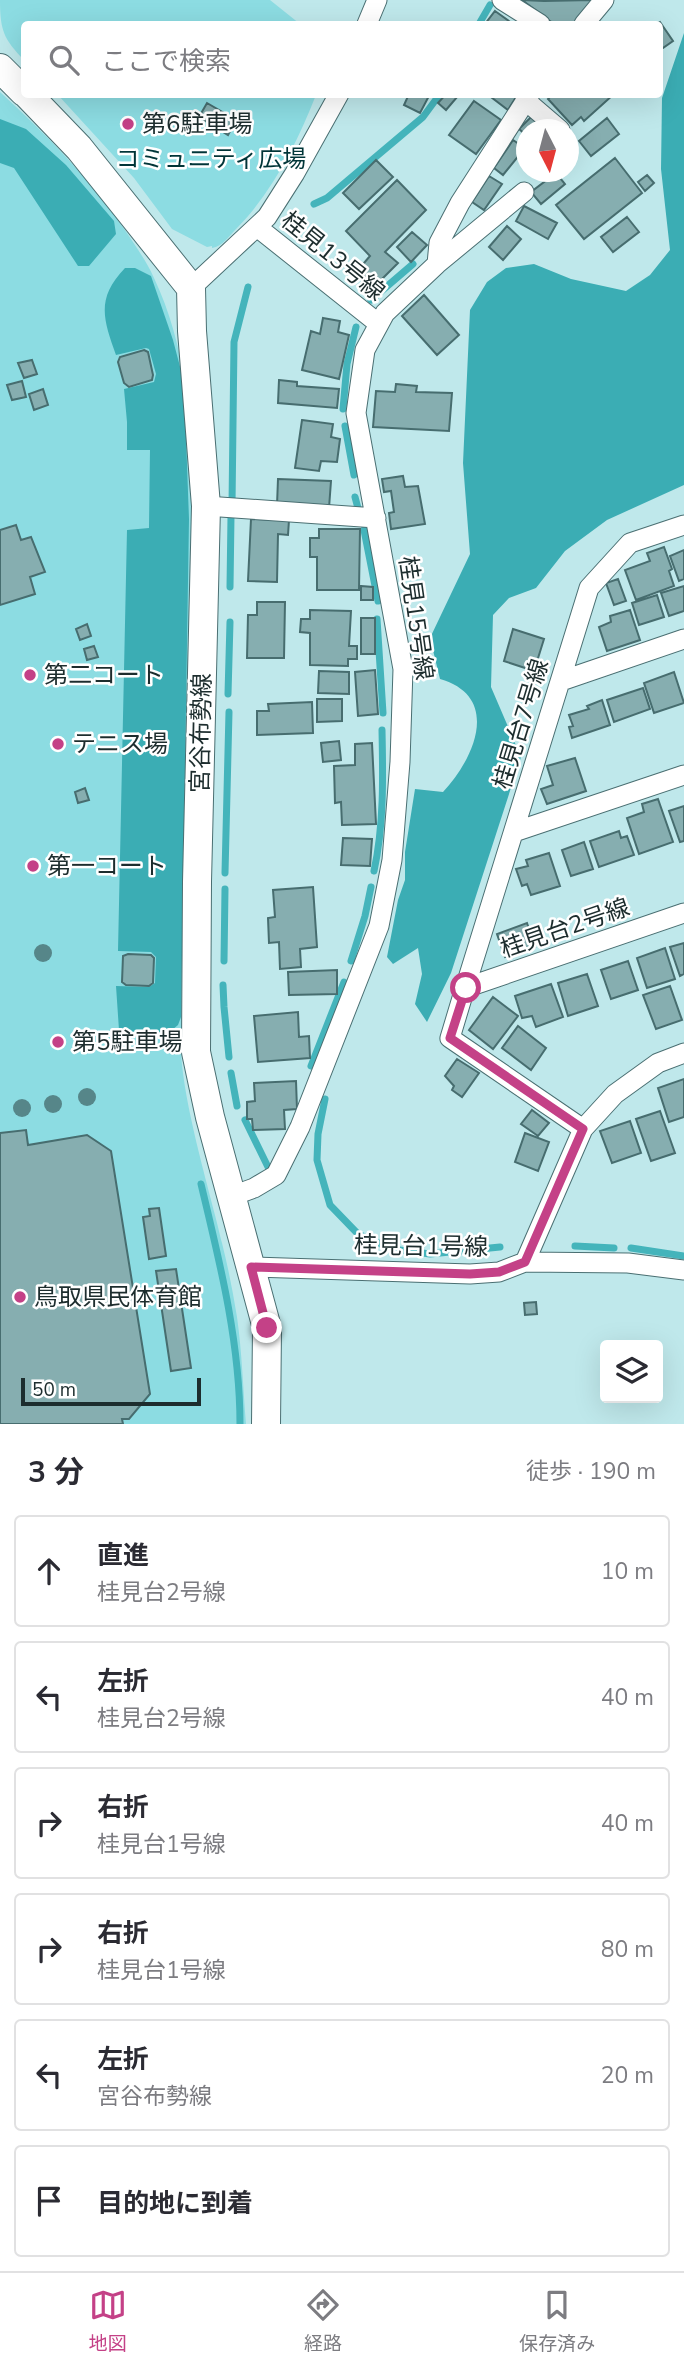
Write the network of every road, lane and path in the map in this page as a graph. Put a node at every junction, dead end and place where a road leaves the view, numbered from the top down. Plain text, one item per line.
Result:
1 (377, 0) edge
2 (502, 0) edge
3 (604, 0) edge
4 (368, 21) edge
5 (535, 21) edge
6 (586, 21) edge
7 (0, 68) edge
8 (21, 88) edge
9 (31, 98) edge
10 (337, 98) edge
11 (526, 98) edge
12 (528, 98) edge
13 (549, 119) edge
14 (524, 192) dead end
15 (257, 226) junction
16 (437, 264) junction
17 (191, 288) junction
18 (379, 324) junction
19 (206, 506) junction
20 (376, 518) junction
21 (684, 525) edge
22 (684, 639) edge
23 (561, 681) junction
24 (684, 775) edge
25 (514, 832) junction
26 (684, 913) edge
27 (466, 988) junction
28 (684, 1053) edge
29 (583, 1129) junction
30 (232, 1196) junction
31 (525, 1262) junction
32 (251, 1267) junction
33 (684, 1270) edge
34 (266, 1424) edge

1 - 4 street
2 - 5 street
3 - 6 street
7 - 8 street
9 - 17 street
10 - 15 street
11 - 16 street
12 - 13 street
14 - 16 street, 桂見15号線
15 - 17 street
15 - 18 street, 桂見13号線
16 - 18 street, 桂見15号線
17 - 19 street, 宮谷布勢線
18 - 20 street, 桂見15号線
19 - 20 street
19 - 30 street, 宮谷布勢線
20 - 30 street, 桂見15号線
21 - 23 street, 桂見台7号線
22 - 23 street
23 - 25 street, 桂見台7号線
24 - 25 street
25 - 27 street, 桂見台7号線
26 - 27 street, 桂見台2号線
27 - 29 street
28 - 29 street
29 - 31 street
30 - 32 street, 宮谷布勢線
31 - 32 street, 桂見台1号線
31 - 33 street, 桂見台1号線
32 - 34 street, 宮谷布勢線

